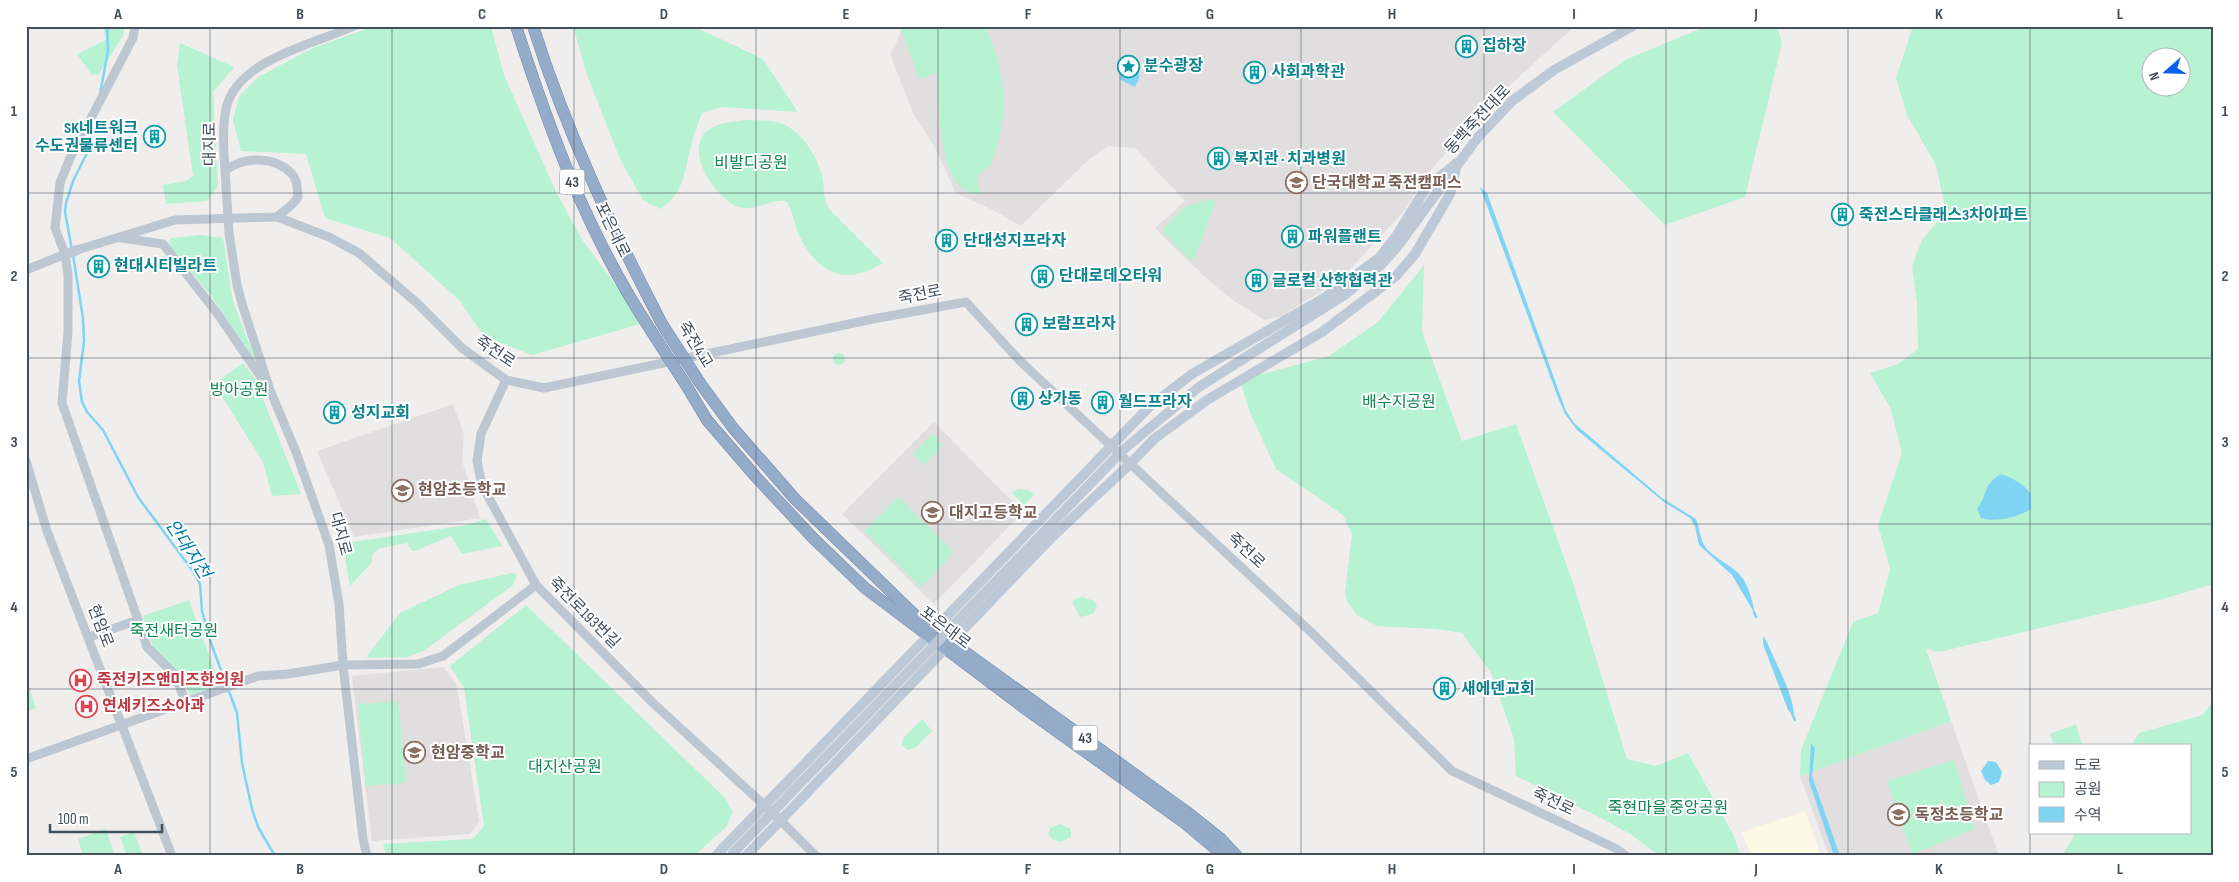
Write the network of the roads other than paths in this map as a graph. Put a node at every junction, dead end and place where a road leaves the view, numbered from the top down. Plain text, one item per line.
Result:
1 (135, 26) edge
2 (354, 26) edge
3 (516, 26) edge
4 (533, 26) edge
5 (1633, 26) edge
6 (1457, 163) junction
7 (226, 170) junction
8 (277, 217) junction
9 (117, 237) junction
10 (70, 252) junction
11 (26, 270) edge
12 (662, 324) joint
13 (650, 329) joint
14 (506, 380) junction
15 (700, 383) joint
16 (686, 385) joint
17 (270, 390) junction
18 (1110, 445) junction
19 (26, 462) edge
20 (1130, 464) junction
21 (536, 585) junction
22 (138, 620) junction
23 (930, 632) junction
24 (89, 637) junction
25 (949, 645) junction
26 (343, 665) junction
27 (186, 703) junction
28 (121, 726) junction
29 (26, 759) edge
30 (726, 853) edge
31 (172, 856) edge
32 (367, 856) edge
33 (746, 856) edge
34 (816, 856) edge
35 (1224, 856) edge
36 (1236, 856) edge
37 (1626, 856) edge

1 - 10 street
2 - 7 street, 대지로
3 - 13 highway, 포은대로 / 43
4 - 12 highway, 포은대로 / 43
5 - 6 main road, 동백죽전대로
6 - 18 main road
6 - 20 main road
6 - 30 main road, 동백죽전대로, bridge
7 - 8 street
7 - 17 street, 대지로, bridge
8 - 9 street, 죽전로
8 - 14 street, 죽전로
9 - 10 street, 죽전로
9 - 17 street
10 - 11 street, 죽전로
10 - 22 street
12 - 15 highway, 죽전4교 / 43, bridge
13 - 16 highway, 죽전4교 / 43, bridge
14 - 18 street, 죽전로
14 - 21 street, 죽전로193번길
15 - 23 highway, 포은대로 / 43
16 - 23 highway, 포은대로 / 43
17 - 26 street, 대지로
18 - 20 street, 죽전로
18 - 23 main road
19 - 24 street, 현암로
20 - 25 main road
20 - 37 street, 죽전로
21 - 26 street
21 - 34 street, 죽전로193번길
22 - 24 street
22 - 27 street
23 - 25 highway, 포은대로 / 43
23 - 30 main road, bridge
24 - 28 street, 현암로
25 - 33 main road, bridge
25 - 35 highway, 포은대로 / 43
25 - 36 highway, 포은대로 / 43
26 - 27 street
26 - 32 street, 대지로
27 - 28 street
28 - 29 street
28 - 31 street, 현암로

